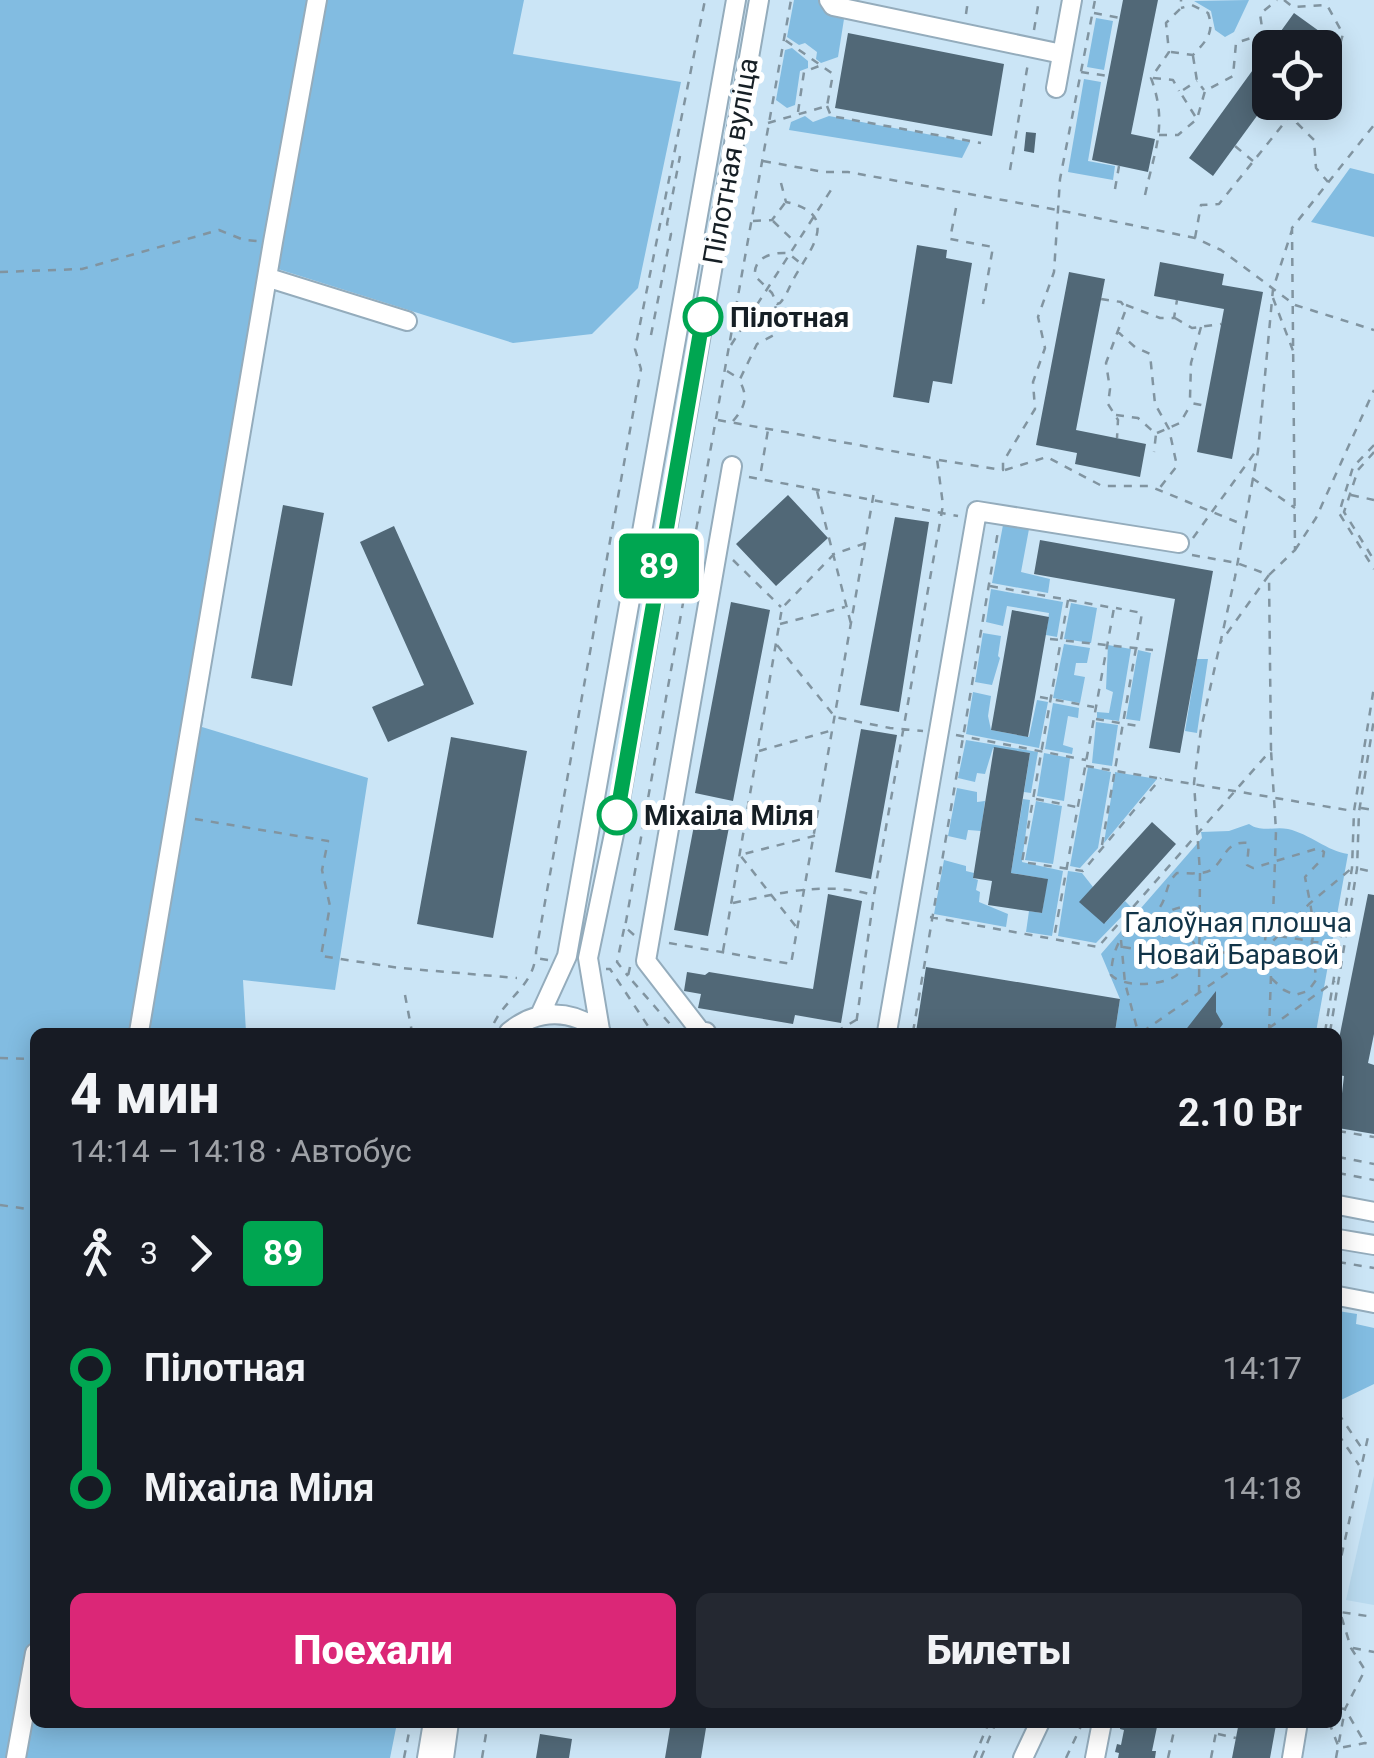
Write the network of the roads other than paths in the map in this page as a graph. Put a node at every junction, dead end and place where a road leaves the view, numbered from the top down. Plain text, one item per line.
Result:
1 (318, 0) edge
2 (736, 0) edge
3 (759, 0) edge
4 (829, 0) edge
5 (1072, 0) edge
6 (1062, 54) junction
7 (1056, 88) dead end
8 (715, 119) junction
9 (736, 123) junction
10 (269, 278) junction
11 (408, 320) dead end
12 (738, 472) road end
13 (1184, 545) road end
14 (540, 1015) junction
15 (140, 1028) edge
16 (514, 1028) edge
17 (596, 1028) edge
18 (600, 1028) edge
19 (697, 1028) edge
20 (888, 1028) edge
21 (1342, 1206) edge
22 (1374, 1212) edge
23 (1342, 1240) edge
24 (1374, 1246) edge
25 (1342, 1297) edge
26 (1374, 1302) edge
27 (30, 1680) edge
28 (432, 1728) edge
29 (449, 1728) edge
30 (1037, 1728) edge
31 (1101, 1728) edge
32 (1297, 1728) edge
33 (16, 1758) edge
34 (427, 1758) edge
35 (444, 1758) edge
36 (1024, 1758) edge
37 (1096, 1758) edge
38 (1292, 1758) edge

1 - 10 street
2 - 8 street, Пілотная вуліца
3 - 9 street, Пілотная вуліца
4 - 6 street
5 - 6 street
6 - 7 street
8 - 9 street
8 - 14 street, Пілотная вуліца
9 - 18 street, Пілотная вуліца
10 - 11 street
10 - 15 street
12 - 19 street
13 - 20 street
14 - 16 street
14 - 17 street
21 - 22 street
23 - 24 street
25 - 26 street
27 - 33 street
28 - 34 street
29 - 35 street
30 - 36 street
31 - 37 street
32 - 38 street

